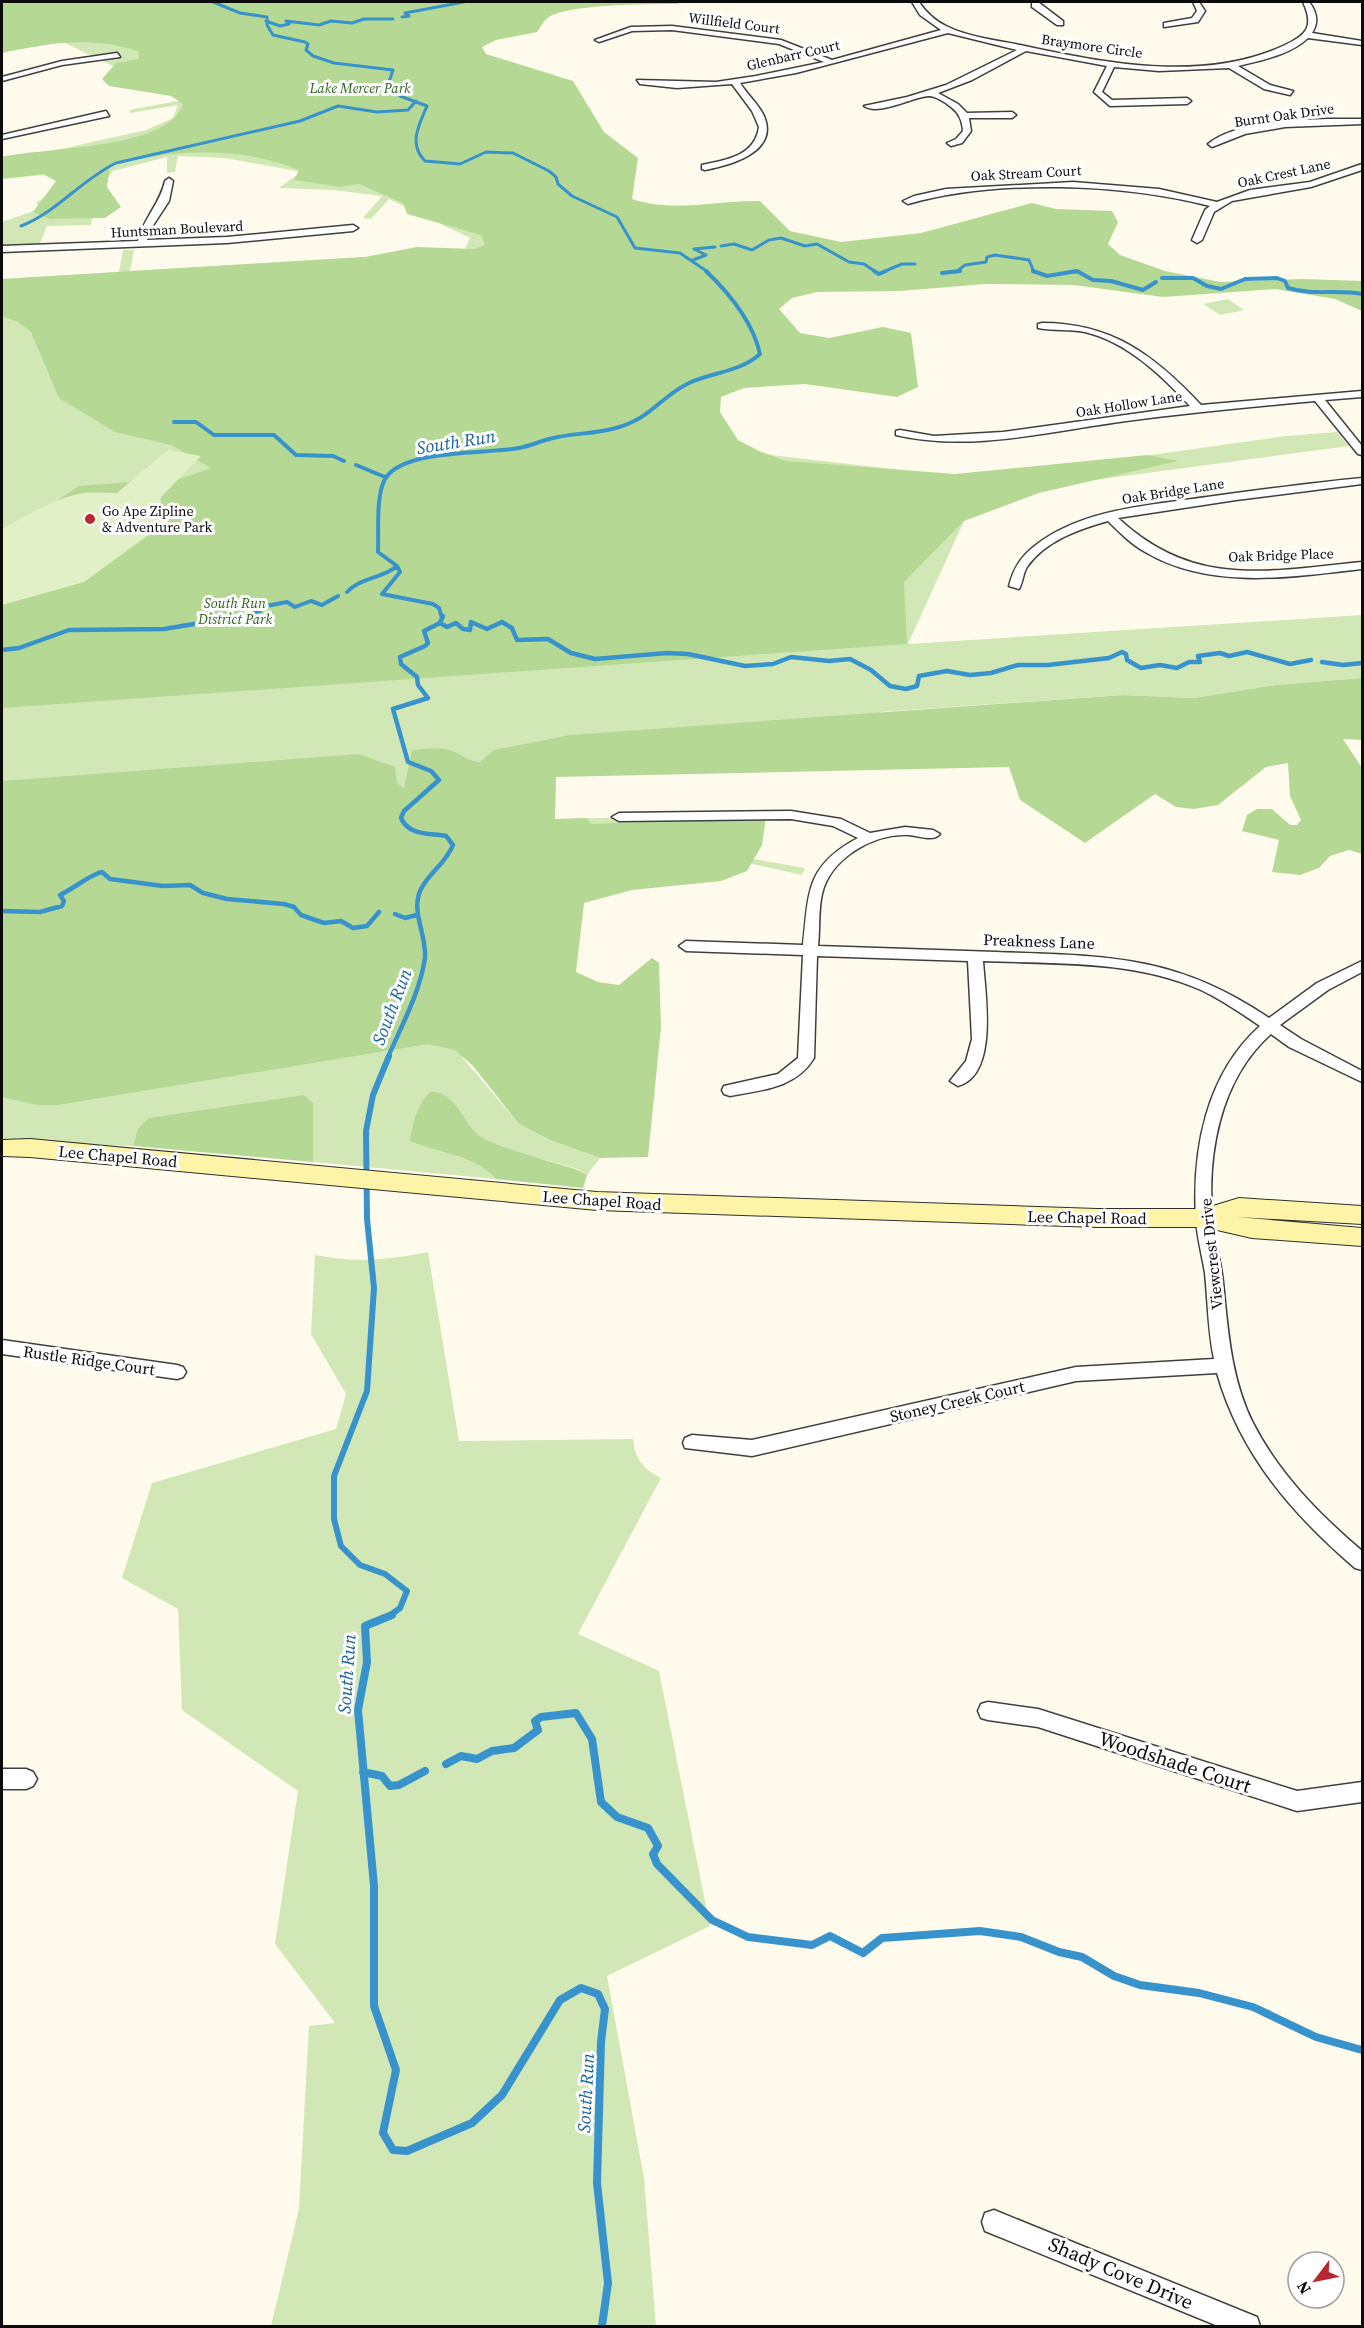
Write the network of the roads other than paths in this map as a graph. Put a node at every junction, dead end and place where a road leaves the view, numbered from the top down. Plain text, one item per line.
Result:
1 (916, 2) edge
2 (1035, 2) edge
3 (1196, 2) edge
4 (1306, 2) edge
5 (1060, 23) dead end
6 (1167, 25) dead end
7 (950, 30) junction
8 (1309, 32) junction
9 (1362, 37) edge
10 (599, 40) dead end
11 (1362, 43) edge
12 (1024, 49) junction
13 (117, 55) dead end
14 (829, 61) junction
15 (1229, 64) junction
16 (1111, 65) junction
17 (2, 80) edge
18 (734, 81) junction
19 (640, 82) dead end
20 (928, 92) junction
21 (1290, 93) dead end
22 (1187, 101) dead end
23 (868, 106) dead end
24 (106, 114) dead end
25 (1011, 115) dead end
26 (963, 116) junction
27 (1362, 122) edge
28 (2, 137) edge
29 (951, 143) dead end
30 (1212, 144) dead end
31 (705, 167) dead end
32 (1360, 169) edge
33 (169, 181) dead end
34 (908, 201) dead end
35 (1216, 205) junction
36 (353, 228) dead end
37 (1197, 240) dead end
38 (142, 244) junction
39 (2, 249) edge
40 (1042, 326) dead end
41 (1362, 394) edge
42 (1319, 400) junction
43 (1198, 408) junction
44 (900, 433) dead end
45 (1362, 452) edge
46 (1362, 481) edge
47 (1110, 517) junction
48 (1362, 566) edge
49 (1015, 585) dead end
50 (619, 817) dead end
51 (933, 834) dead end
52 (868, 837) junction
53 (686, 946) dead end
54 (810, 951) junction
55 (975, 957) junction
56 (1362, 966) edge
57 (1268, 1024) junction
58 (1362, 1077) edge
59 (958, 1081) dead end
60 (730, 1090) dead end
61 (2, 1148) edge
62 (1362, 1215) edge
63 (1204, 1218) junction
64 (1362, 1237) edge
65 (2, 1347) edge
66 (1224, 1366) junction
67 (177, 1372) dead end
68 (692, 1443) dead end
69 (1362, 1562) edge
70 (988, 1712) dead end
71 (2, 1779) edge
72 (26, 1779) dead end
73 (1362, 1792) edge
74 (993, 2222) dead end
75 (1248, 2326) edge

1 - 7 street, Braymore Circle
2 - 5 street
3 - 6 street
4 - 8 street
7 - 12 street, Braymore Circle
7 - 14 street, Glenbarr Court
8 - 9 street
8 - 11 street
8 - 15 street, Braymore Circle
10 - 14 street, Willfield Court
12 - 16 street, Braymore Circle
12 - 20 street
13 - 17 street
14 - 18 street, Glenbarr Court
15 - 16 street, Braymore Circle
15 - 21 street
16 - 22 street
18 - 19 street, Glenbarr Court
18 - 31 street
20 - 23 street
20 - 26 street
24 - 28 street
25 - 26 street
26 - 29 street
27 - 30 street, Burnt Oak Drive
32 - 35 street, Oak Crest Lane
33 - 38 street
34 - 35 street, Oak Stream Court
35 - 37 street
36 - 38 street, Huntsman Boulevard
38 - 39 street, Huntsman Boulevard
40 - 43 street
41 - 42 street, Oak Hollow Lane
42 - 43 street, Oak Hollow Lane
42 - 45 street
43 - 44 street, Oak Hollow Lane
46 - 47 street, Oak Bridge Lane
47 - 48 street, Oak Bridge Place
47 - 49 street, Oak Bridge Lane
50 - 52 street
51 - 52 street
52 - 54 street
53 - 54 street, Preakness Lane
54 - 55 street, Preakness Lane
54 - 60 street
55 - 57 street, Preakness Lane
55 - 59 street
56 - 57 street, Viewcrest Drive
57 - 58 street, Preakness Lane
57 - 63 street, Viewcrest Drive
61 - 63 main road, Lee Chapel Road
62 - 63 main road, Lee Chapel Road
63 - 64 main road, Lee Chapel Road
63 - 66 street, Viewcrest Drive
65 - 67 street, Rustle Ridge Court
66 - 68 street, Stoney Creek Court
66 - 69 street, Viewcrest Drive
70 - 73 street, Woodshade Court
71 - 72 street
74 - 75 street, Shady Cove Drive

